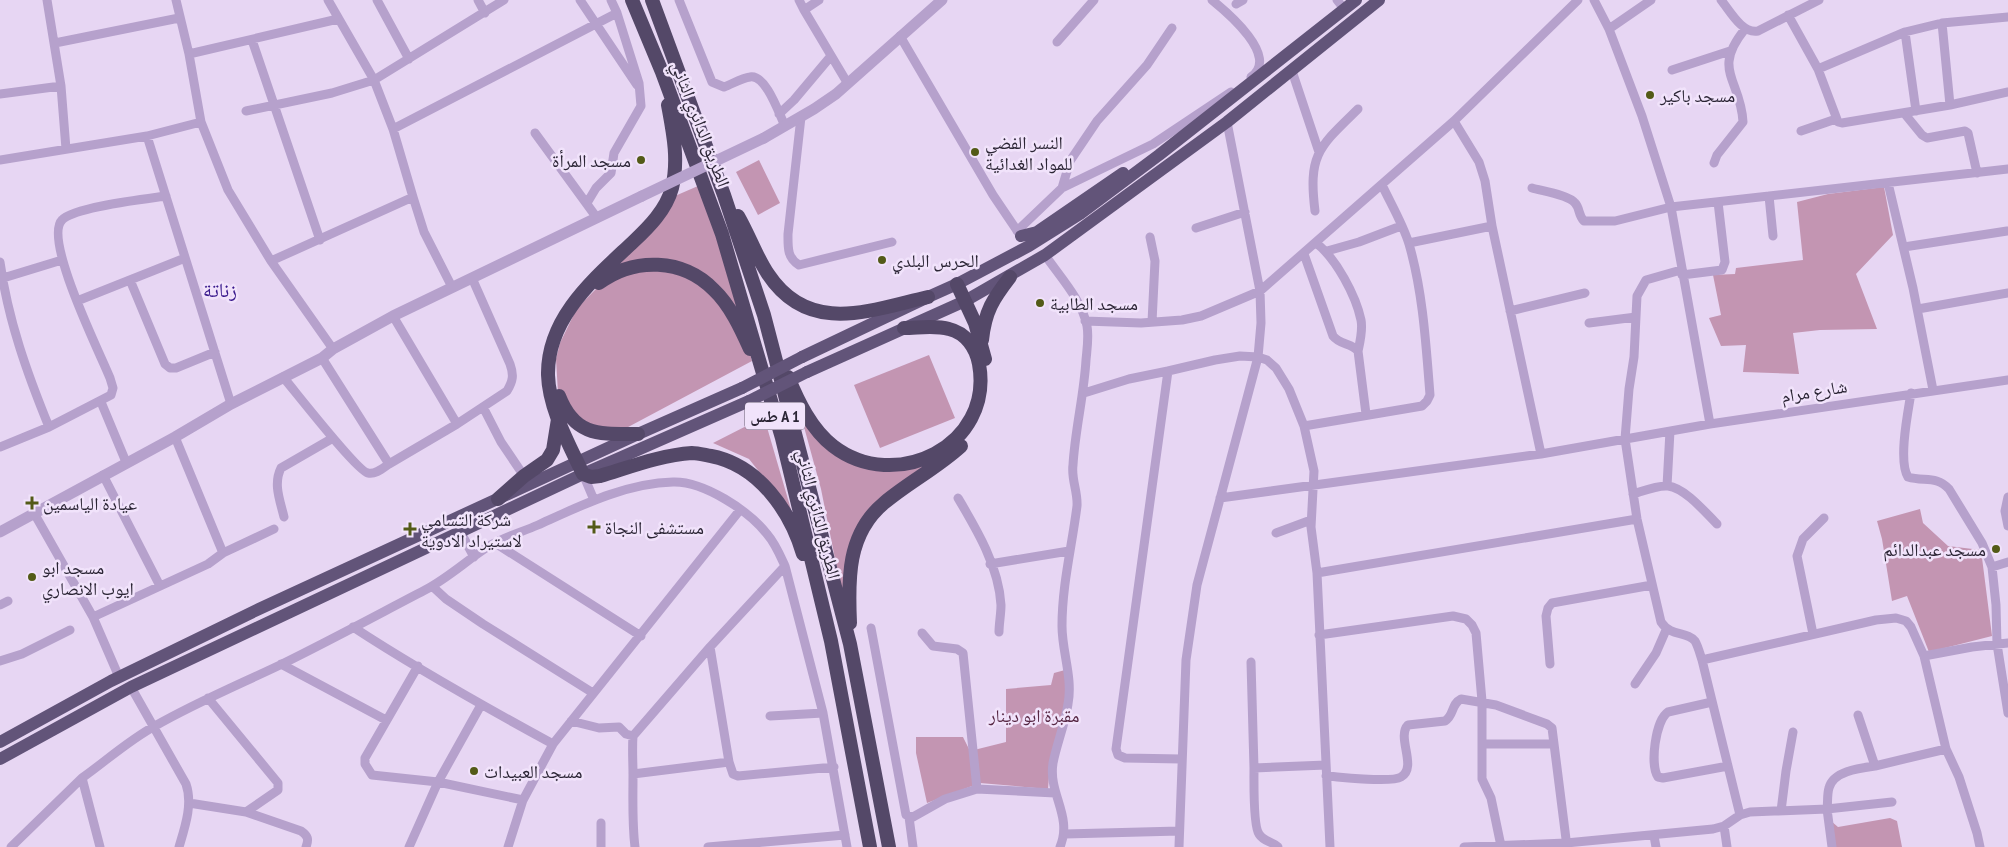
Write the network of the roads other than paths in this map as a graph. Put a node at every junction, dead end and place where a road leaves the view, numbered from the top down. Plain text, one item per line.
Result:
1 (47, 0) edge
2 (176, 0) edge
3 (328, 0) edge
4 (376, 0) edge
5 (478, 0) edge
6 (504, 0) edge
7 (580, 0) edge
8 (611, 0) edge
9 (632, 0) edge
10 (652, 0) edge
11 (679, 0) edge
12 (799, 0) edge
13 (819, 0) edge
14 (1094, 0) edge
15 (1212, 0) edge
16 (1356, 0) edge
17 (1379, 0) edge
18 (1578, 0) edge
19 (1594, 0) edge
20 (1651, 0) edge
21 (1721, 0) edge
22 (938, 1) edge
23 (1816, 1) edge
24 (1341, 5) edge
25 (804, 10) junction
26 (485, 12) junction
27 (617, 13) junction
28 (1788, 15) junction
29 (2008, 17) edge
30 (179, 18) junction
31 (338, 19) junction
32 (1942, 23) junction
33 (596, 25) junction
34 (1172, 28) dead end
35 (1321, 29) junction
36 (1745, 29) junction
37 (1609, 30) junction
38 (1905, 32) junction
39 (900, 36) junction
40 (252, 40) junction
41 (1329, 40) junction
42 (1057, 42) dead end
43 (55, 43) junction
44 (1730, 51) junction
45 (189, 54) junction
46 (831, 56) junction
47 (409, 59) junction
48 (1818, 69) junction
49 (1672, 70) dead end
50 (1292, 71) junction
51 (662, 72) junction
52 (374, 80) junction
53 (848, 84) junction
54 (61, 86) junction
55 (640, 89) junction
56 (2008, 92) edge
57 (0, 94) edge
58 (275, 105) junction
59 (1950, 105) junction
60 (1358, 109) dead end
61 (246, 111) dead end
62 (1916, 111) junction
63 (1904, 113) junction
64 (779, 114) junction
65 (801, 117) junction
66 (1836, 119) junction
67 (1454, 121) junction
68 (201, 122) junction
69 (1227, 122) junction
70 (785, 126) junction
71 (393, 129) junction
72 (1801, 131) dead end
73 (535, 133) dead end
74 (147, 136) junction
75 (66, 149) junction
76 (1319, 152) junction
77 (0, 160) edge
78 (1714, 162) dead end
79 (1146, 165) junction
80 (2008, 169) edge
81 (1977, 173) junction
82 (1888, 183) junction
83 (1382, 185) junction
84 (1062, 188) junction
85 (1532, 188) dead end
86 (724, 195) junction
87 (166, 196) junction
88 (1770, 196) junction
89 (413, 197) junction
90 (1718, 202) junction
91 (587, 203) junction
92 (1671, 208) junction
93 (1315, 211) dead end
94 (1245, 212) junction
95 (597, 218) junction
96 (1401, 226) junction
97 (1492, 226) junction
98 (1196, 228) dead end
99 (2007, 231) edge
100 (1019, 233) junction
101 (1774, 236) dead end
102 (1150, 237) dead end
103 (320, 240) junction
104 (892, 242) dead end
105 (1316, 243) junction
106 (1409, 243) junction
107 (1030, 246) junction
108 (1904, 247) junction
109 (1327, 251) junction
110 (1304, 254) junction
111 (1045, 255) junction
112 (185, 258) junction
113 (62, 260) junction
114 (271, 261) junction
115 (0, 262) edge
116 (1682, 273) junction
117 (1010, 276) junction
118 (1, 278) edge
119 (472, 278) junction
120 (130, 280) junction
121 (957, 284) junction
122 (452, 287) junction
123 (1260, 291) junction
124 (1585, 293) dead end
125 (2008, 293) edge
126 (928, 296) junction
127 (77, 301) junction
128 (965, 301) junction
129 (1918, 309) junction
130 (1510, 311) junction
131 (764, 315) junction
132 (393, 316) junction
133 (1636, 317) junction
134 (1085, 321) junction
135 (1152, 322) junction
136 (1589, 323) dead end
137 (904, 328) junction
138 (982, 343) junction
139 (334, 349) junction
140 (215, 352) junction
141 (1358, 352) junction
142 (1258, 357) junction
143 (322, 358) junction
144 (1168, 372) junction
145 (283, 377) junction
146 (2008, 380) edge
147 (766, 384) junction
148 (1933, 390) junction
149 (1911, 393) junction
150 (1084, 394) junction
151 (101, 402) junction
152 (231, 404) junction
153 (483, 407) junction
154 (1366, 414) junction
155 (558, 418) junction
156 (457, 424) junction
157 (1710, 424) junction
158 (1304, 426) junction
159 (49, 427) junction
160 (1670, 431) junction
161 (638, 434) junction
162 (175, 437) junction
163 (333, 438) junction
164 (1625, 439) junction
165 (0, 447) edge
166 (1541, 454) junction
167 (126, 462) junction
168 (389, 464) junction
169 (580, 468) junction
170 (103, 475) junction
171 (524, 476) junction
172 (1314, 486) junction
173 (1667, 486) junction
174 (1634, 494) junction
175 (2008, 497) edge
176 (958, 498) dead end
177 (1220, 498) junction
178 (498, 499) junction
179 (594, 500) junction
180 (740, 510) junction
181 (34, 513) junction
182 (284, 517) dead end
183 (1824, 518) dead end
184 (1637, 519) junction
185 (1312, 520) junction
186 (1717, 524) dead end
187 (2008, 526) edge
188 (274, 528) dead end
189 (460, 531) junction
190 (0, 532) edge
191 (1276, 533) dead end
192 (495, 543) junction
193 (1069, 551) junction
194 (223, 553) junction
195 (474, 557) junction
196 (2008, 562) edge
197 (990, 564) junction
198 (785, 566) junction
199 (1992, 567) junction
200 (1316, 573) junction
201 (1652, 585) junction
202 (160, 586) junction
203 (432, 586) junction
204 (93, 617) junction
205 (353, 627) junction
206 (871, 628) dead end
207 (70, 630) dead end
208 (1666, 630) junction
209 (922, 632) dead end
210 (999, 632) dead end
211 (1813, 634) junction
212 (1319, 635) junction
213 (641, 636) junction
214 (831, 641) junction
215 (2008, 643) edge
216 (850, 644) junction
217 (1997, 644) junction
218 (710, 647) junction
219 (1924, 656) junction
220 (1702, 660) junction
221 (0, 661) edge
222 (1250, 662) dead end
223 (280, 664) junction
224 (1550, 664) dead end
225 (418, 666) junction
226 (119, 678) junction
227 (1634, 684) dead end
228 (131, 687) junction
229 (593, 692) junction
230 (208, 698) junction
231 (1482, 702) junction
232 (1712, 702) junction
233 (481, 705) junction
234 (823, 712) junction
235 (2008, 714) edge
236 (1858, 715) dead end
237 (770, 716) dead end
238 (386, 720) junction
239 (571, 721) junction
240 (153, 727) junction
241 (1793, 732) dead end
242 (633, 736) junction
243 (0, 742) edge
244 (552, 744) junction
245 (1483, 744) junction
246 (1554, 744) junction
247 (1946, 749) junction
248 (0, 759) edge
249 (1181, 759) junction
250 (729, 762) junction
251 (1326, 765) junction
252 (1728, 766) junction
253 (1875, 766) junction
254 (834, 768) junction
255 (1254, 768) junction
256 (633, 774) junction
257 (1326, 776) junction
258 (82, 778) junction
259 (438, 782) junction
260 (977, 789) junction
261 (1055, 793) junction
262 (523, 800) junction
263 (1892, 802) dead end
264 (189, 803) junction
265 (1827, 809) junction
266 (1781, 811) junction
267 (246, 812) junction
268 (1740, 815) junction
269 (909, 817) junction
270 (601, 823) dead end
271 (1724, 826) junction
272 (1179, 831) junction
273 (1065, 834) junction
274 (845, 835) junction
275 (1654, 836) junction
276 (180, 844) edge
277 (1566, 845) edge
278 (749, 846) edge
279 (1501, 846) junction
280 (11, 847) edge
281 (100, 847) edge
282 (190, 847) edge
283 (306, 847) edge
284 (409, 847) edge
285 (508, 847) edge
286 (601, 847) edge
287 (635, 847) edge
288 (708, 847) edge
289 (846, 847) edge
290 (870, 847) edge
291 (889, 847) edge
292 (913, 847) edge
293 (1060, 847) edge
294 (1179, 847) edge
295 (1278, 847) edge
296 (1330, 847) edge
297 (1464, 847) edge
298 (1656, 847) edge
299 (1727, 847) edge
300 (1832, 847) edge
301 (1980, 847) edge

1 - 43 street
2 - 30 street
3 - 31 street
4 - 47 street
5 - 26 street
6 - 26 street
7 - 33 street
8 - 27 street
9 - 51 highway, الطريق الدائري الثاني / طس A 1
10 - 86 highway, الطريق الدائري الثاني / طس A 1
11 - 64 street
12 - 25 street
13 - 25 street
14 - 42 street
15 - 84 street
16 - 24 main road
17 - 41 main road
18 - 67 street
19 - 37 street
20 - 37 street
21 - 36 street
22 - 39 street
23 - 28 street
24 - 35 main road
25 - 46 street
26 - 47 street
27 - 33 street
27 - 55 street
28 - 36 street
28 - 48 street
29 - 32 street
30 - 43 street
30 - 45 street
31 - 40 street
31 - 52 street
32 - 38 street
32 - 59 street
33 - 55 street
33 - 71 street
34 - 84 street
35 - 41 main road
35 - 79 main road
36 - 44 street
37 - 92 street
38 - 48 street
38 - 62 street
39 - 53 street
39 - 100 street
40 - 45 street
40 - 58 street
41 - 50 main road
43 - 54 street
44 - 49 street
44 - 78 street
45 - 68 street
46 - 53 street
46 - 64 street
47 - 52 street
48 - 66 street
50 - 69 main road
50 - 76 street
51 - 147 highway, الطريق الدائري الثاني / طس A 1
51 - 155 highway
52 - 58 street
52 - 71 street
53 - 65 street
54 - 57 street
54 - 75 street
55 - 91 street
56 - 59 street
58 - 61 street
58 - 103 street
59 - 62 street
60 - 76 street
62 - 63 street
63 - 66 street
63 - 81 street
64 - 70 street
65 - 70 street
65 - 104 street
66 - 72 street
67 - 83 street
67 - 97 street
68 - 74 street
68 - 114 street
69 - 94 street
69 - 111 main road
70 - 95 street, bridge
71 - 89 street
73 - 91 street
74 - 75 street
74 - 87 street
75 - 77 street
76 - 93 street
79 - 100 main road
79 - 107 main road
80 - 81 street
81 - 82 street
82 - 88 street
82 - 108 street
83 - 96 street
83 - 105 street
84 - 100 street
85 - 92 street
86 - 126 highway
86 - 131 highway, الطريق الدائري الثاني / طس A 1
87 - 112 street
87 - 113 street
88 - 90 street
88 - 101 street
89 - 103 street
89 - 122 street
90 - 92 street
90 - 116 street
91 - 95 street
92 - 116 street
94 - 98 street
94 - 123 street
95 - 119 street
96 - 106 street
96 - 109 street
97 - 106 street
97 - 130 street
99 - 108 street
100 - 107 street
102 - 135 street
103 - 114 street
105 - 109 street
105 - 110 street
106 - 154 street
107 - 121 main road
108 - 129 street
109 - 141 street
110 - 123 street
110 - 141 street
111 - 117 main road
111 - 134 street
112 - 120 street
112 - 140 street
113 - 118 street
113 - 127 street
114 - 139 street
115 - 118 street
116 - 133 street
116 - 157 street
117 - 128 main road
117 - 138 highway
118 - 159 street
119 - 122 street
119 - 153 street
120 - 127 street
120 - 140 street
121 - 126 main road
121 - 128 highway
122 - 132 street
123 - 135 street
123 - 142 street
124 - 130 street
125 - 129 street
126 - 161 main road, bridge
127 - 151 street
128 - 137 main road
128 - 138 highway
129 - 148 street
130 - 166 street
131 - 137 highway
131 - 216 highway, الطريق الدائري الثاني / طس A 1
132 - 139 street
132 - 156 street
133 - 136 street
133 - 164 street
134 - 135 street
134 - 150 street
137 - 169 main road, bridge
138 - 216 highway
139 - 143 street
140 - 152 street
141 - 154 street
142 - 144 street
142 - 158 street
142 - 177 street
143 - 145 street
143 - 168 street
144 - 150 street
144 - 249 street
145 - 152 street
145 - 163 street
146 - 148 street, شارع مرام
147 - 161 highway
147 - 214 highway, الطريق الدائري الثاني / طس A 1
148 - 149 street, شارع مرام
149 - 157 street, شارع مرام
149 - 199 street
150 - 193 street
151 - 159 street
151 - 167 street
152 - 162 street
153 - 156 street
153 - 171 street
154 - 158 street
155 - 169 highway
155 - 171 highway
156 - 168 street
157 - 160 street, شارع مرام
158 - 172 street
159 - 165 street
160 - 164 street, شارع مرام
160 - 173 street
161 - 169 main road
162 - 167 street
162 - 194 street
163 - 168 street
163 - 182 street
164 - 166 street, شارع مرام
164 - 174 street
166 - 172 street, شارع مرام
167 - 170 street
169 - 178 main road
169 - 179 street
169 - 189 main road
169 - 214 highway
170 - 181 street
170 - 202 street
171 - 178 highway
172 - 177 street, شارع مرام
172 - 185 street
173 - 174 street
173 - 186 street
174 - 184 street
175 - 187 street
176 - 197 street
177 - 249 street
178 - 226 main road
179 - 180 street
179 - 192 street
180 - 198 street
180 - 213 street
181 - 190 street
181 - 204 street
183 - 211 street
184 - 200 street
184 - 201 street
185 - 191 street
185 - 200 street
188 - 194 street
189 - 195 street
189 - 228 main road
192 - 195 street
192 - 213 street
193 - 197 street
193 - 261 street
194 - 202 street
195 - 203 street
196 - 199 street
197 - 210 street
198 - 218 street
198 - 234 street
199 - 217 street
200 - 212 street
201 - 208 street
201 - 224 street
202 - 204 street
203 - 205 street
203 - 229 street
204 - 226 street
205 - 223 street
205 - 225 street
206 - 269 street
207 - 221 street
208 - 220 street
208 - 227 street
209 - 260 street
211 - 219 street
211 - 220 street
212 - 231 street
212 - 251 street
213 - 229 street
214 - 290 highway, الطريق الدائري الثاني / طس A 1
215 - 217 street
216 - 291 highway, الطريق الدائري الثاني / طس A 1
217 - 219 street
217 - 235 street
218 - 242 street
218 - 250 street
219 - 247 street
220 - 232 street
222 - 255 street
223 - 230 street
223 - 238 street
225 - 233 street
225 - 238 street
226 - 243 main road
228 - 240 street
228 - 248 main road
229 - 239 street
230 - 240 street
230 - 267 street
231 - 245 street
231 - 246 street
231 - 257 street
232 - 252 street
232 - 252 street
233 - 244 street
233 - 259 street
234 - 237 street
234 - 254 street
236 - 253 street
238 - 259 street
239 - 242 street
239 - 244 street
240 - 258 street
240 - 264 street
241 - 266 street
242 - 256 street
244 - 262 street
245 - 246 street
245 - 279 street
246 - 277 street
247 - 253 street
247 - 301 street
249 - 272 street
250 - 254 street
250 - 256 street
251 - 255 street
251 - 257 street
252 - 268 street
253 - 265 street
254 - 274 street
255 - 295 street
256 - 287 street
257 - 296 street
258 - 280 street
258 - 281 street
259 - 262 street
259 - 284 street
260 - 261 street
260 - 269 street
261 - 273 street
262 - 285 street
263 - 265 street
264 - 267 street
264 - 276 street
265 - 266 street
265 - 300 street
266 - 268 street
267 - 283 street
268 - 271 street
269 - 292 street
270 - 286 street
271 - 275 street
271 - 299 street
272 - 273 street
272 - 294 street
273 - 293 street
274 - 278 street
274 - 289 street
275 - 277 street
275 - 298 street
276 - 282 street
277 - 279 street
278 - 288 street
279 - 297 street

